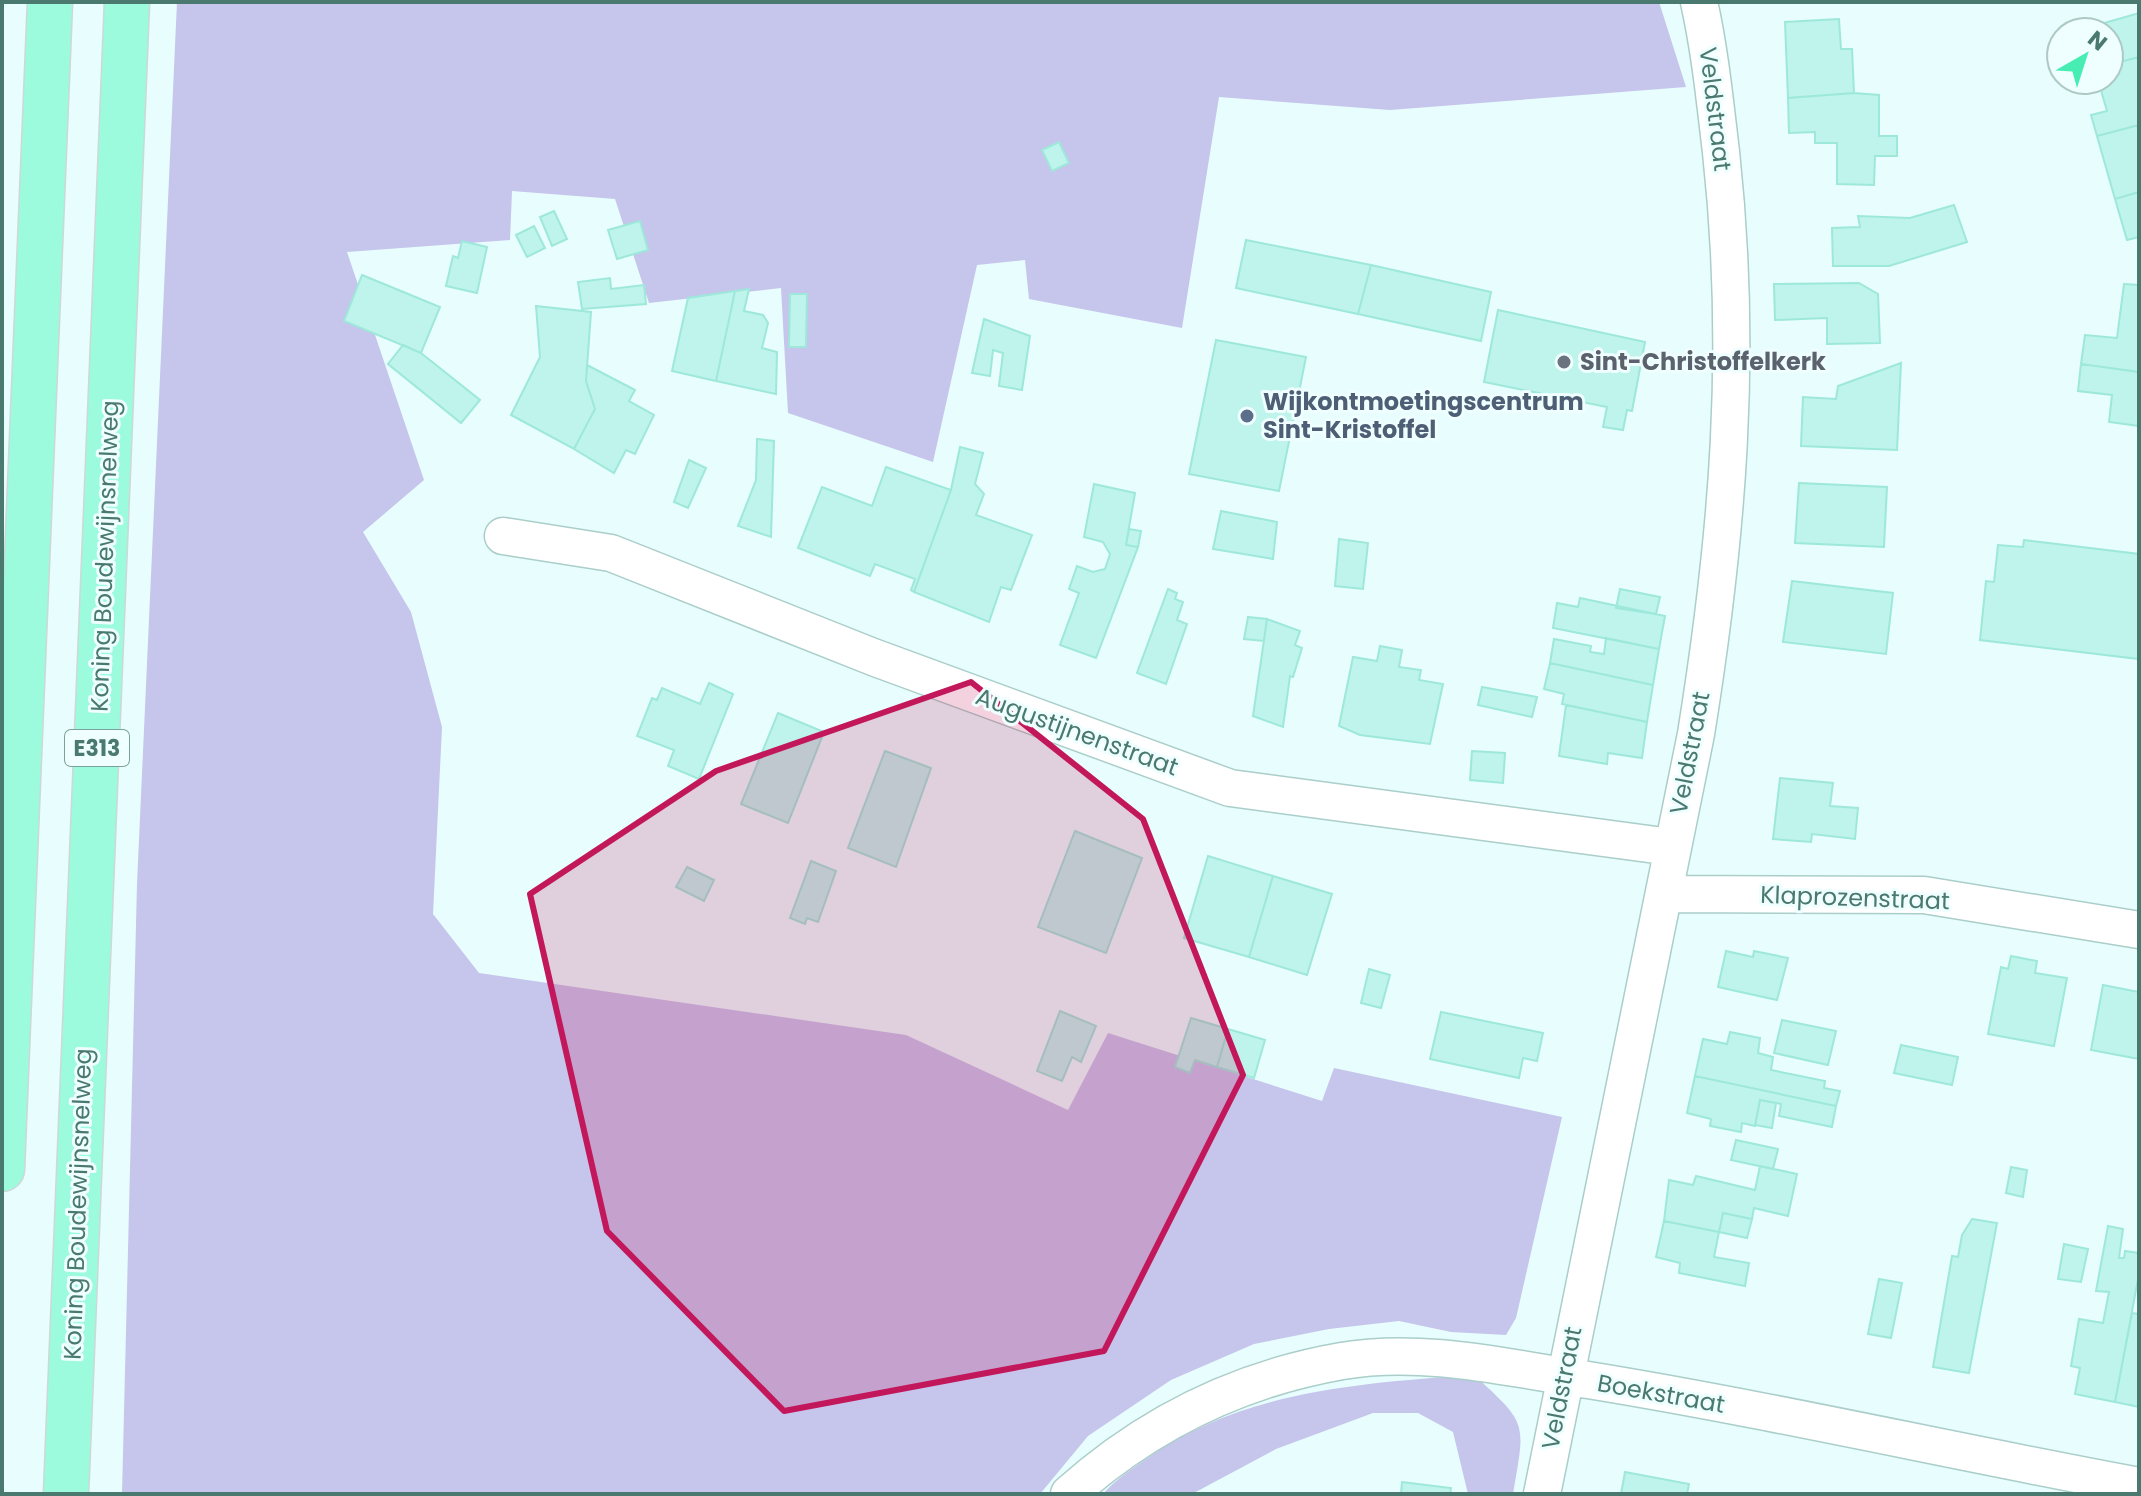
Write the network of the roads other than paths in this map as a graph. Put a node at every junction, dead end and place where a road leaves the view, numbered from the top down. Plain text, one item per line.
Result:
1 (50, 2) edge
2 (127, 2) edge
3 (1699, 2) edge
4 (503, 536) dead end
5 (1671, 847) junction
6 (1664, 894) junction
7 (2139, 930) edge
8 (2, 1169) edge
9 (1565, 1377) junction
10 (2139, 1486) edge
11 (66, 1494) edge
12 (1069, 1494) edge
13 (1542, 1494) edge

1 - 8 highway
2 - 11 highway, Koning Boudewijnsnelweg / E313
3 - 5 street, Veldstraat
4 - 5 street, Augustijnenstraat
5 - 6 street, Veldstraat
6 - 7 street, Klaprozenstraat
6 - 9 street, Veldstraat
9 - 10 street, Boekstraat
9 - 12 street, Boekstraat
9 - 13 street, Veldstraat

